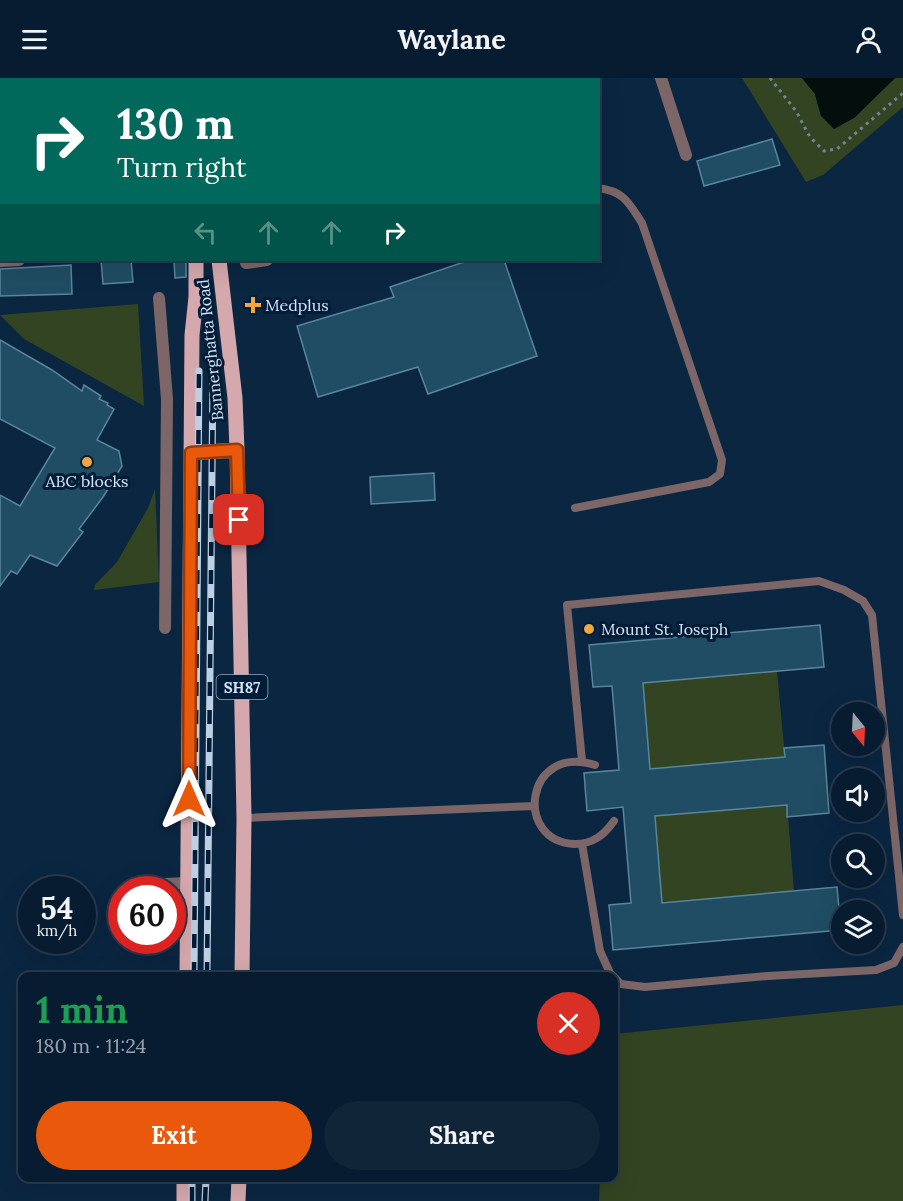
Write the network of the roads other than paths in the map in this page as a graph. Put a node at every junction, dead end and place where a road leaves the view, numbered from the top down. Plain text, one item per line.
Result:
1 (661, 78) edge
2 (686, 155) dead end
3 (600, 188) edge
4 (196, 261) edge
5 (219, 261) edge
6 (260, 261) edge
7 (246, 263) dead end
8 (159, 298) dead end
9 (237, 450) junction
10 (191, 453) junction
11 (575, 508) dead end
12 (165, 628) dead end
13 (582, 761) junction
14 (595, 765) dead end
15 (534, 806) junction
16 (244, 819) junction
17 (614, 821) dead end
18 (582, 844) junction
19 (186, 883) edge
20 (189, 883) junction
21 (189, 907) joint
22 (903, 915) edge
23 (903, 947) edge
24 (188, 972) edge
25 (242, 972) edge
26 (610, 972) edge
27 (618, 981) edge
28 (184, 1182) edge
29 (239, 1182) edge
30 (184, 1201) edge
31 (238, 1201) edge

1 - 2 street
3 - 11 lane
4 - 10 main road, Bannerghatta Road
5 - 9 main road, Bannerghatta Road / SH87
6 - 7 street
8 - 12 street
9 - 10 main road
9 - 16 main road, Bannerghatta Road / SH87
10 - 20 main road, Bannerghatta Road
13 - 14 lane
13 - 15 lane
13 - 22 lane
15 - 16 lane
15 - 18 lane
16 - 25 main road, Bannerghatta Road / SH87
17 - 18 lane
18 - 26 lane
19 - 20 street
20 - 21 main road, Bannerghatta Road
21 - 24 main road, Bannerghatta Road
23 - 27 lane
28 - 30 main road
29 - 31 main road

